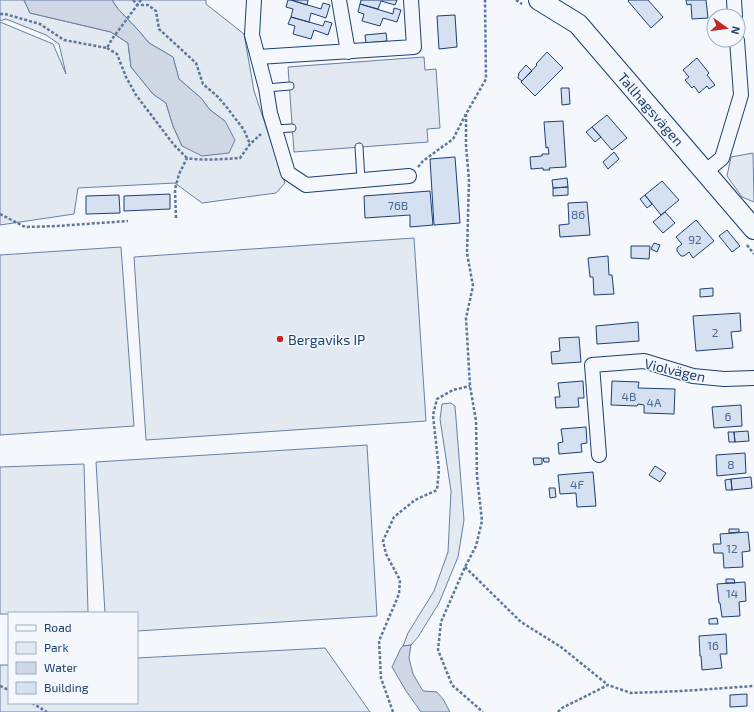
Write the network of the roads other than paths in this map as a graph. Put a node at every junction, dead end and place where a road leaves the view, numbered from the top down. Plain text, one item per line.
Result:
1 (254, 0) edge
2 (338, 0) edge
3 (411, 0) edge
4 (539, 0) edge
5 (738, 48) edge
6 (348, 52) junction
7 (258, 57) junction
8 (290, 86) dead end
9 (266, 88) junction
10 (274, 126) junction
11 (292, 128) dead end
12 (359, 147) dead end
13 (705, 172) junction
14 (409, 176) road end
15 (361, 180) junction
16 (754, 228) edge
17 (754, 378) edge
18 (599, 455) dead end

1 - 7 street
2 - 6 street
3 - 6 street
4 - 13 main road, Tallhagsvägen
5 - 13 street
6 - 7 street
7 - 9 street
8 - 9 lane
9 - 10 street
10 - 11 lane
10 - 15 street
12 - 15 lane
13 - 16 main road, Tallhagsvägen
14 - 15 street
17 - 18 street, Violvägen

